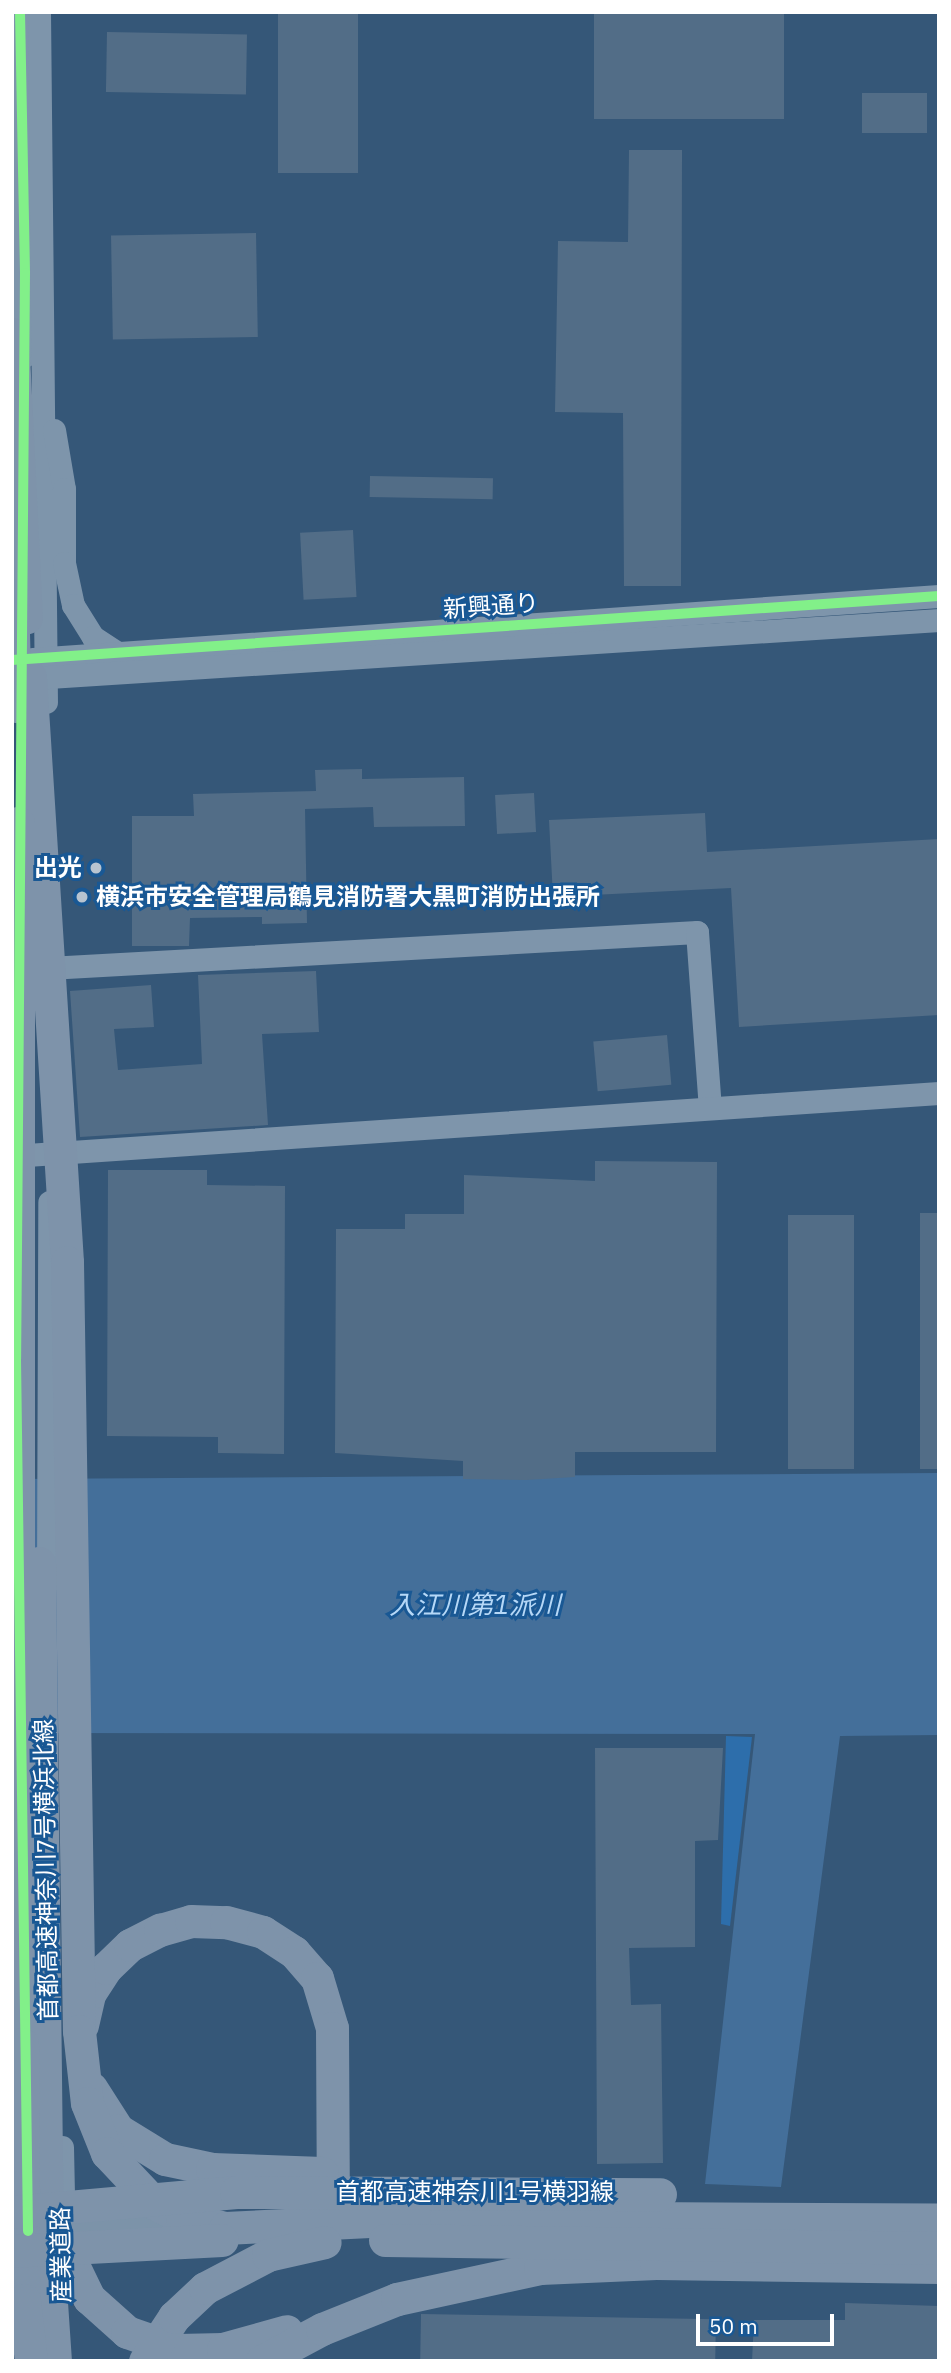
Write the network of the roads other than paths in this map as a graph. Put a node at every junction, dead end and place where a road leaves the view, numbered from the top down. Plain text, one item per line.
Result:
1 (20, 12) edge
2 (39, 12) edge
3 (12, 334) edge
4 (42, 368) junction
5 (12, 595) edge
6 (939, 597) edge
7 (939, 620) edge
8 (119, 654) junction
9 (27, 670) edge
10 (48, 968) junction
11 (939, 1093) edge
12 (710, 1108) junction
13 (49, 1154) junction
14 (15, 1156) edge
15 (31, 1378) junction
16 (18, 1804) junction
17 (12, 1847) edge
18 (12, 1977) edge
19 (22, 2044) junction
20 (618, 2193) junction
21 (63, 2196) junction
22 (939, 2198) edge
23 (333, 2201) joint
24 (565, 2218) junction
25 (17, 2220) edge
26 (939, 2220) edge
27 (161, 2225) joint
28 (64, 2230) junction
29 (939, 2247) edge
30 (939, 2267) edge
31 (397, 2299) junction
32 (23, 2361) edge
33 (31, 2361) edge
34 (57, 2361) edge
35 (145, 2361) edge
36 (262, 2361) edge

1 - 9 street
2 - 4 street
3 - 9 highway, bridge
4 - 8 street
4 - 9 street
5 - 16 highway, bridge
6 - 8 street, 新興通り
7 - 9 street, 新興通り
8 - 9 street, 新興通り
9 - 10 street
9 - 14 street
9 - 15 highway, bridge
9 - 24 highway, bridge
10 - 12 street
10 - 13 street
11 - 12 street
12 - 13 street
13 - 14 street
13 - 21 street
14 - 25 street, bridge
15 - 18 highway, bridge
15 - 34 highway, 首都高速神奈川7号横浜北線, bridge
16 - 17 highway
16 - 19 highway, 首都高速神奈川7号横浜北線, bridge
19 - 31 highway, bridge
19 - 33 highway, 首都高速神奈川7号横浜北線, bridge
20 - 22 highway, 首都高速神奈川1号横羽線, bridge
20 - 23 highway, bridge
20 - 25 highway, 首都高速神奈川1号横羽線, bridge
21 - 23 main road
21 - 25 main road, 産業道路
21 - 28 main road, 産業道路
24 - 26 highway, bridge
24 - 35 highway, bridge
25 - 28 main road
25 - 29 highway, 首都高速神奈川1号横羽線, bridge
25 - 32 main road, 産業道路
27 - 28 main road
27 - 29 highway, bridge
28 - 34 main road, 産業道路
30 - 31 highway
31 - 36 highway

